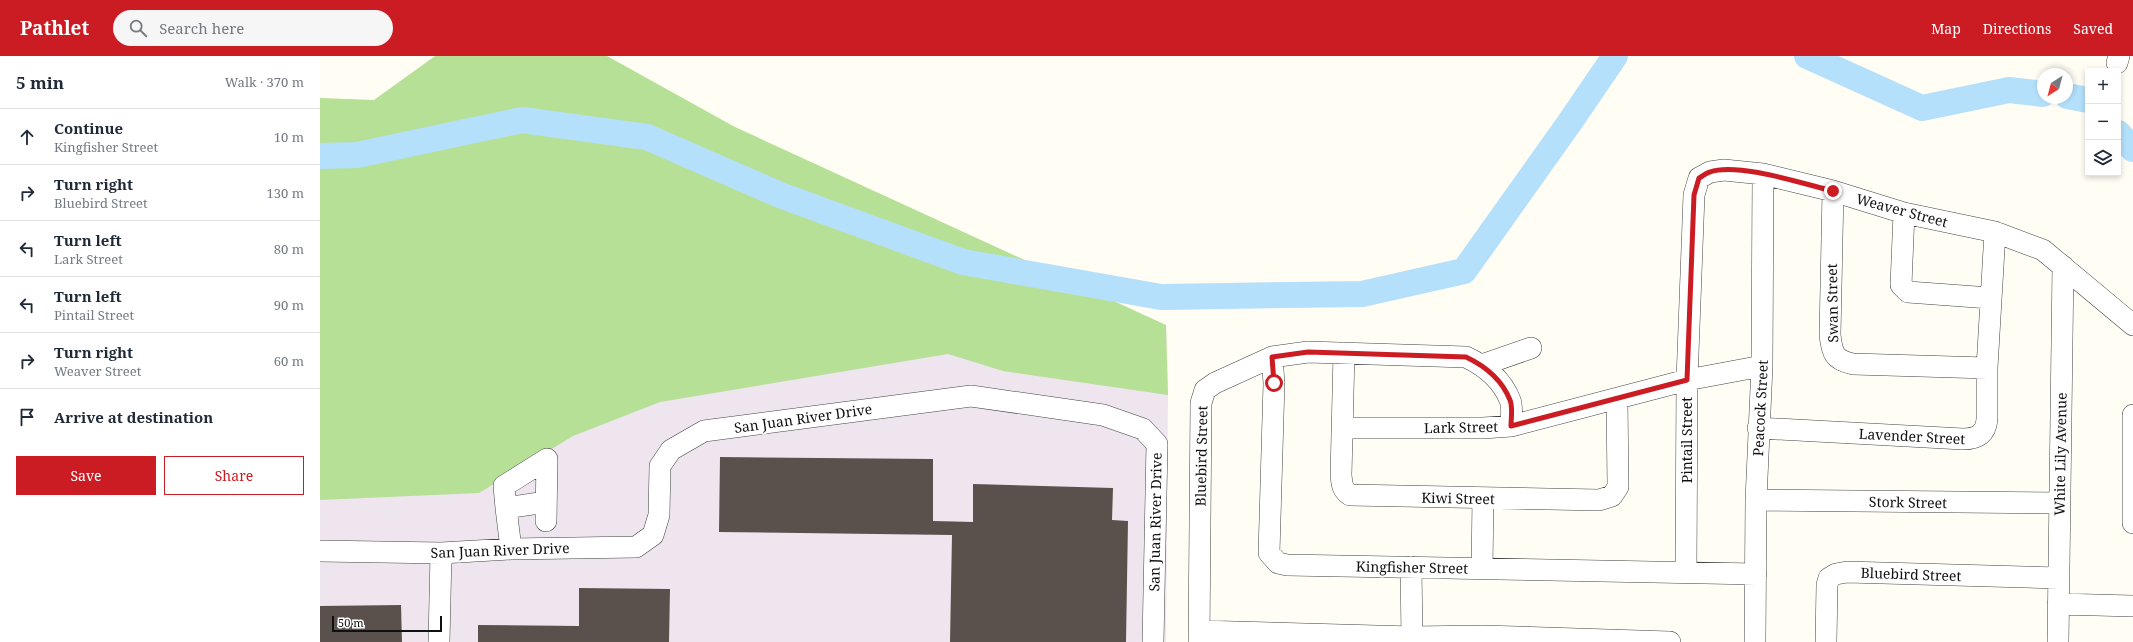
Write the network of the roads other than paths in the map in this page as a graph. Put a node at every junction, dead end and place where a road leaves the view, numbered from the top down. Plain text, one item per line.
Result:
1 (1710, 172) joint
2 (1763, 174) junction
3 (1833, 191) junction
4 (1904, 213) junction
5 (1995, 232) junction
6 (2063, 266) junction
7 (1990, 298) junction
8 (2133, 325) edge
9 (1531, 348) dead end
10 (1344, 354) junction
11 (1272, 357) junction
12 (1482, 365) junction
13 (1762, 366) junction
14 (1987, 368) junction
15 (1687, 380) junction
16 (1616, 399) junction
17 (2133, 415) edge
18 (1511, 426) junction
19 (1344, 428) junction
20 (1758, 428) junction
21 (1483, 498) junction
22 (1756, 500) junction
23 (2060, 503) junction
24 (506, 508) junction
25 (2133, 523) edge
26 (511, 549) junction
27 (320, 551) edge
28 (441, 552) junction
29 (1411, 567) junction
30 (1482, 568) junction
31 (1686, 572) junction
32 (1756, 574) junction
33 (2058, 578) junction
34 (2058, 604) junction
35 (2133, 606) edge
36 (1199, 637) edge
37 (1412, 637) junction
38 (1269, 638) edge
39 (1483, 639) edge
40 (439, 642) edge
41 (1153, 642) edge
42 (1670, 642) edge
43 (1755, 642) edge
44 (1826, 642) edge
45 (2058, 642) edge

1 - 2 street, Weaver Street
1 - 15 street, Pintail Street
2 - 3 street, Weaver Street
2 - 13 street, Peacock Street
3 - 4 street, Weaver Street
3 - 14 street, Swan Street
4 - 5 street, Weaver Street
4 - 7 street
5 - 6 street, Weaver Street
5 - 7 street, Lavender Street
6 - 8 street, Weaver Street
6 - 23 street, White Lily Avenue
7 - 14 street, Lavender Street
9 - 12 street
10 - 11 street, Bluebird Street
10 - 12 street, Bluebird Street
10 - 19 street, Kiwi Street
11 - 29 street, Kingfisher Street
11 - 36 street, Bluebird Street
12 - 18 street, Bluebird Street
13 - 15 street, Lark Street
13 - 20 street, Peacock Street
14 - 20 street, Lavender Street
15 - 16 street, Lark Street
15 - 31 street, Pintail Street
16 - 18 street, Lark Street
16 - 21 street, Kiwi Street
17 - 25 street
18 - 19 street, Lark Street
19 - 21 street, Kiwi Street
20 - 22 street, Peacock Street
21 - 30 street
22 - 23 street, Stork Street
22 - 32 street, Peacock Street
23 - 33 street, White Lily Avenue
24 - 24 street
24 - 26 street
26 - 28 street, San Juan River Drive
26 - 41 street, San Juan River Drive
27 - 28 street, San Juan River Drive
28 - 40 street
29 - 30 street, Kingfisher Street
29 - 37 street
30 - 31 street, Kingfisher Street
31 - 32 street, Kingfisher Street
32 - 43 street, Peacock Street
33 - 34 street, White Lily Avenue
33 - 44 street, Bluebird Street
34 - 35 street
34 - 45 street, White Lily Avenue
36 - 38 street
37 - 38 street
37 - 39 street
39 - 42 street

